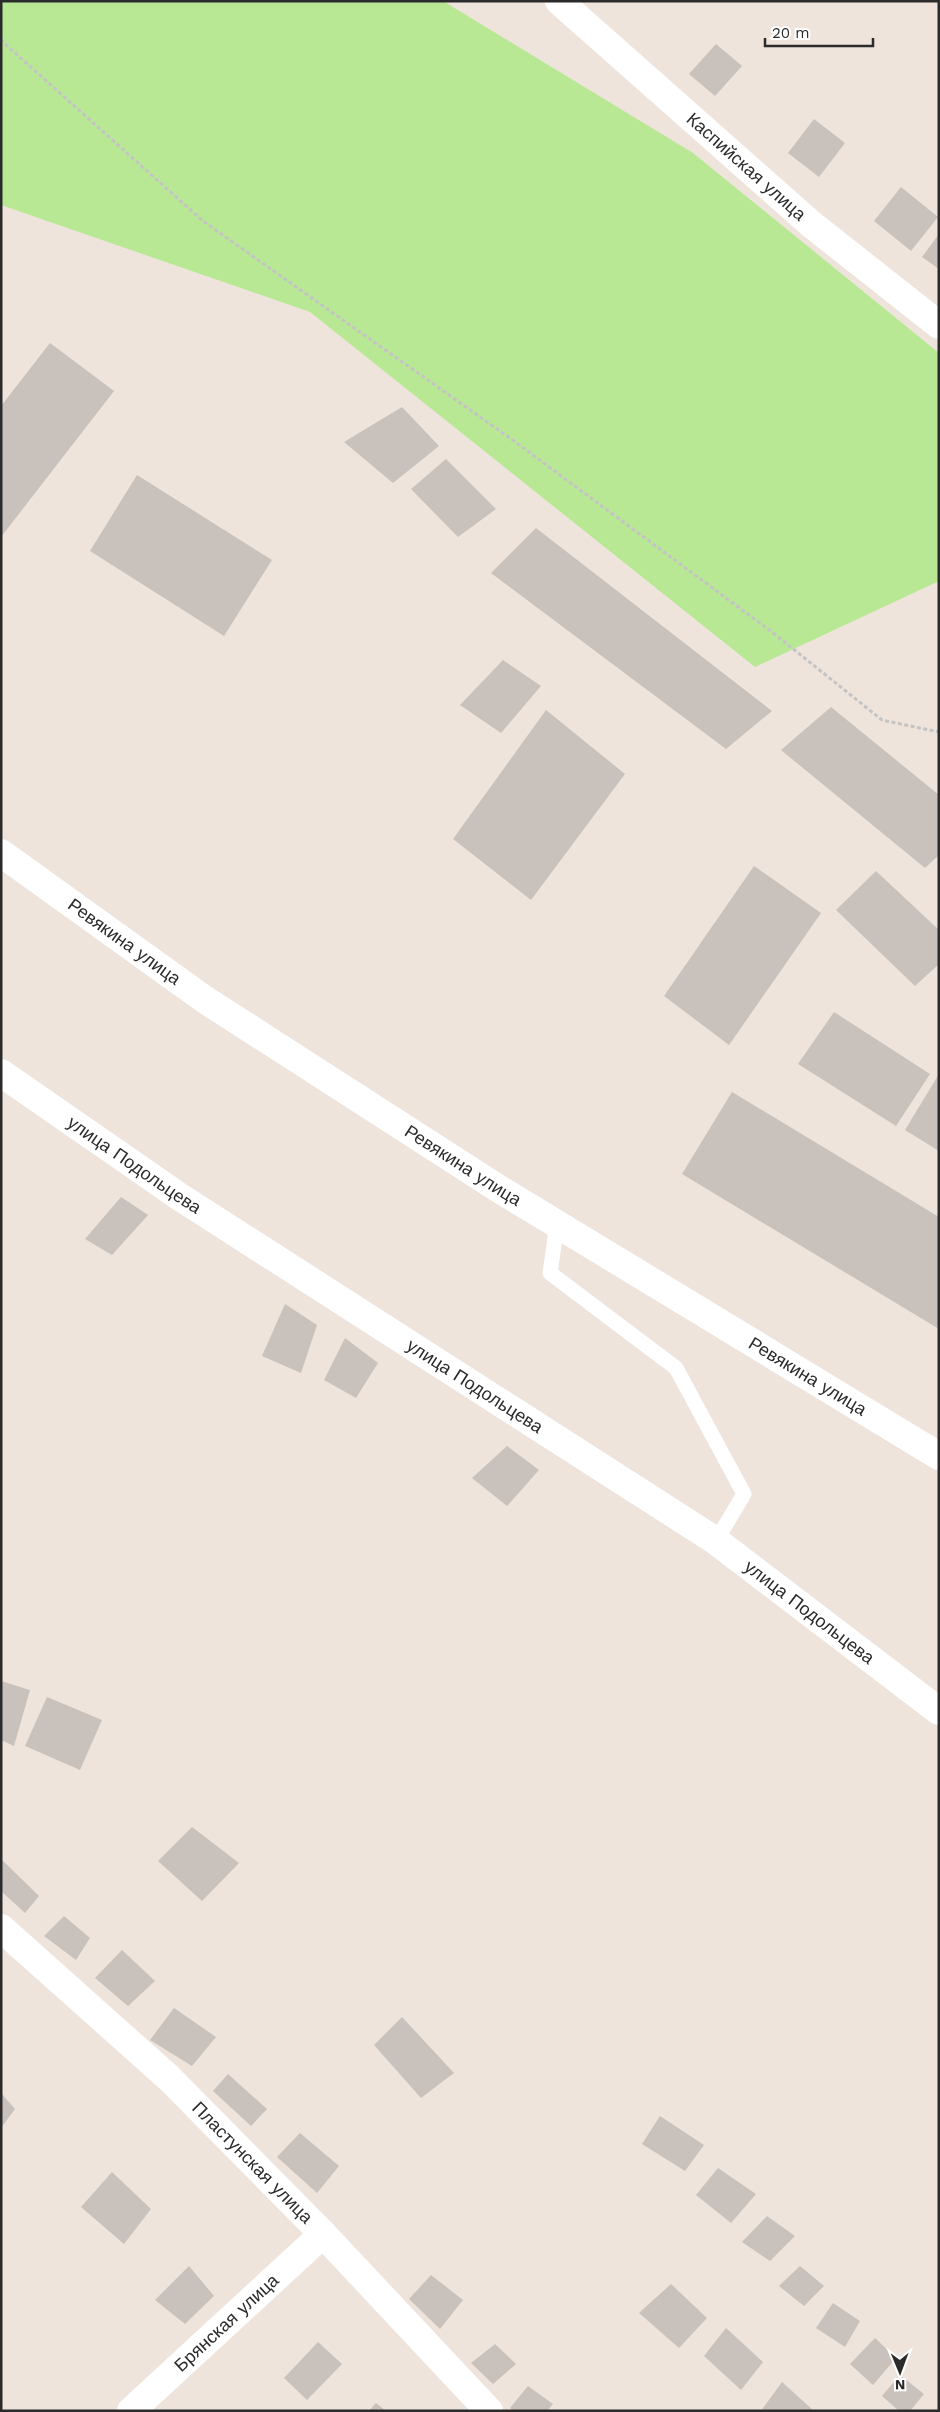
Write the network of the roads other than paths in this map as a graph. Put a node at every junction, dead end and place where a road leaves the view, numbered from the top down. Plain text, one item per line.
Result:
1 (559, 1) edge
2 (939, 325) edge
3 (1, 853) edge
4 (1, 1073) edge
5 (557, 1224) junction
6 (939, 1456) edge
7 (716, 1541) junction
8 (939, 1711) edge
9 (1, 1928) edge
10 (323, 2234) junction
11 (131, 2411) edge
12 (489, 2411) edge

1 - 2 street, Каспийская улица
3 - 5 street, Ревякина улица
4 - 7 street, улица Подольцева
5 - 6 street, Ревякина улица
5 - 7 lane
7 - 8 street, улица Подольцева
9 - 10 street, Пластунская улица
10 - 11 street, Брянская улица
10 - 12 street, Пластунская улица

